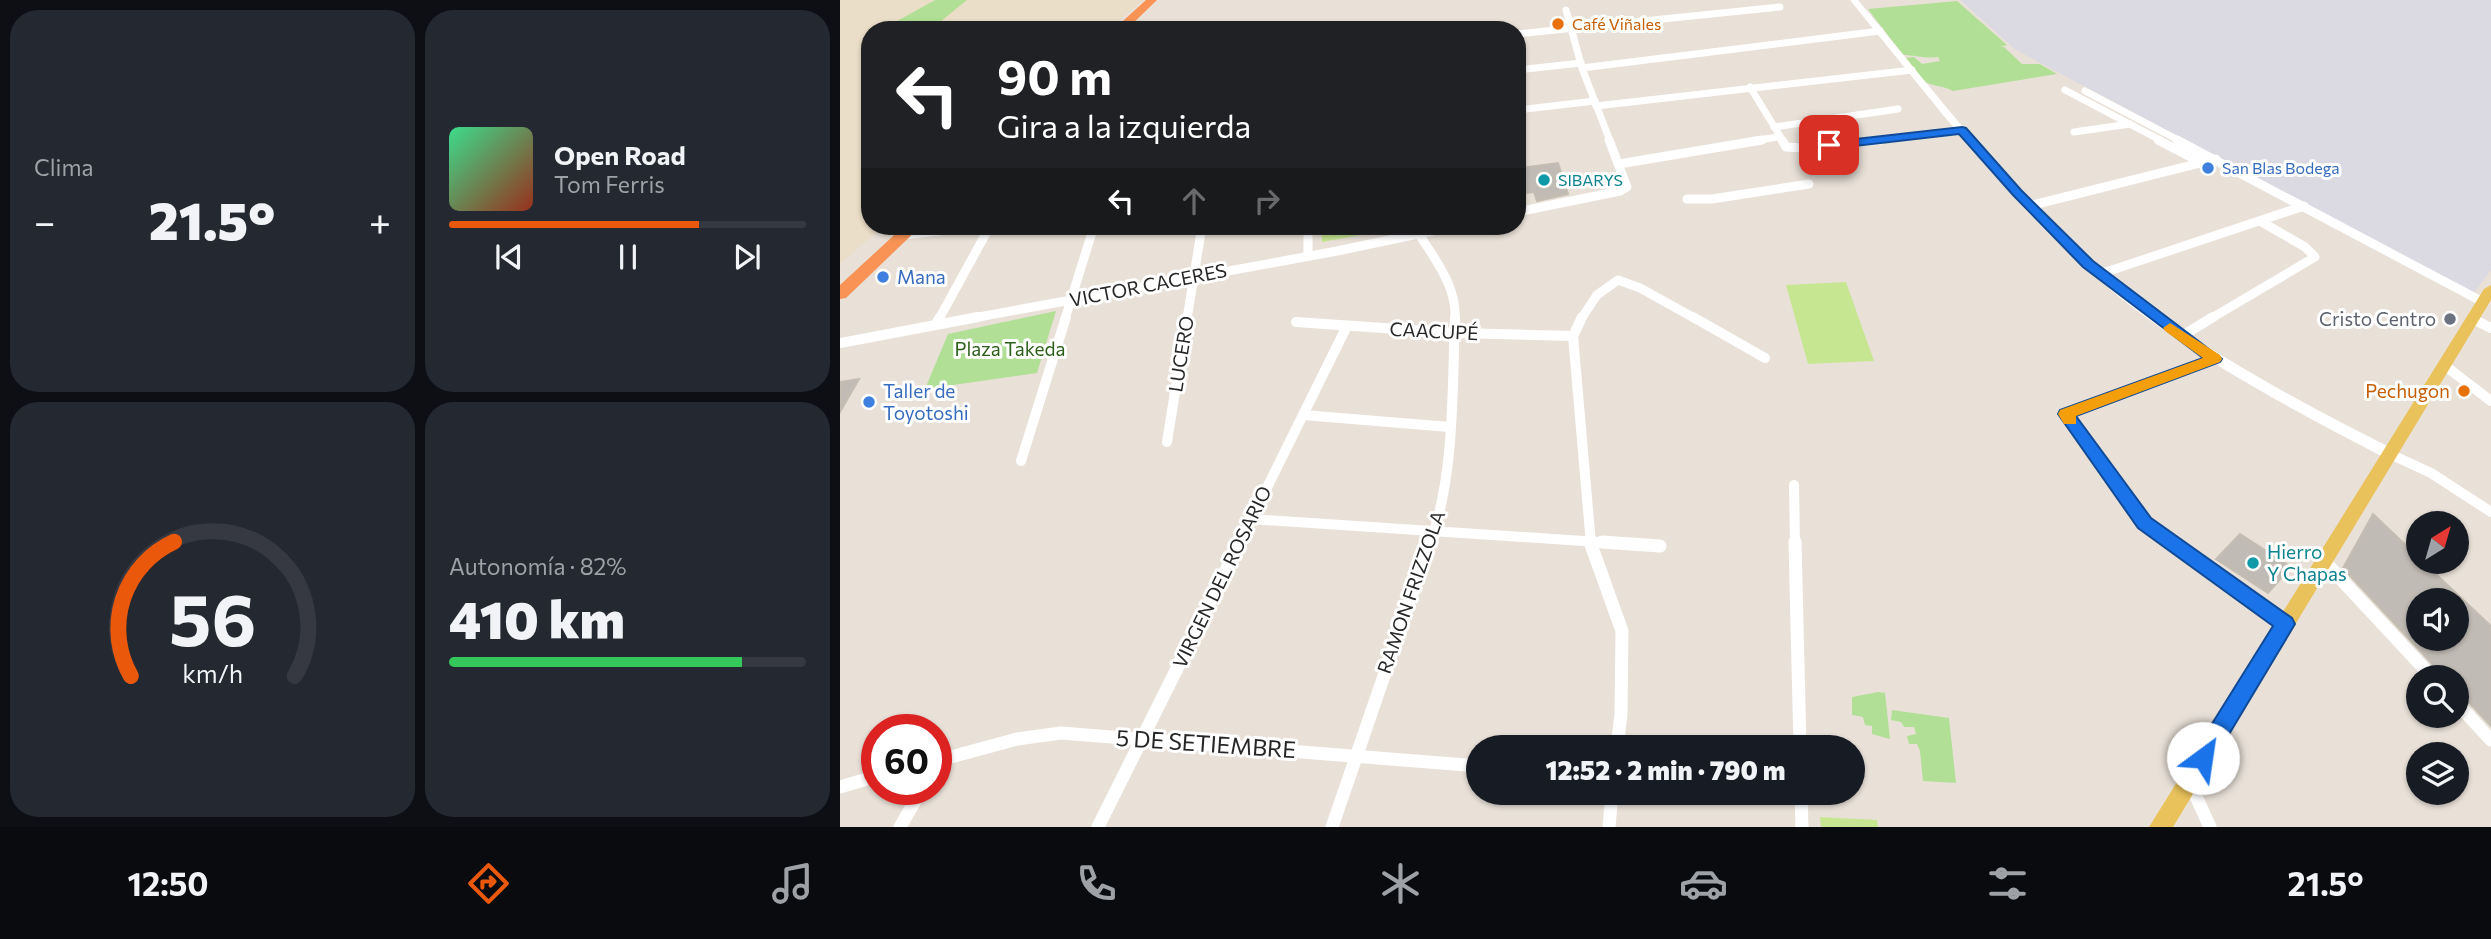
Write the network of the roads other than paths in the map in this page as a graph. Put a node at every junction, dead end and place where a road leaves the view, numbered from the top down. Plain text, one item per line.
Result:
1 (1152, 0) edge
2 (1163, 0) edge
3 (1854, 0) edge
4 (1780, 7) dead end
5 (1566, 10) dead end
6 (1129, 21) edge
7 (1141, 21) edge
8 (1570, 29) junction
9 (1880, 31) junction
10 (1526, 33) edge
11 (1581, 65) junction
12 (1526, 69) edge
13 (1912, 70) junction
14 (1750, 87) junction
15 (2065, 90) dead end
16 (2085, 91) dead end
17 (1595, 103) junction
18 (1526, 109) edge
19 (1898, 109) dead end
20 (2128, 124) junction
21 (2154, 125) junction
22 (1774, 127) junction
23 (1962, 131) junction
24 (2074, 132) dead end
25 (1779, 137) junction
26 (2217, 159) junction
27 (2202, 163) junction
28 (1619, 164) junction
29 (1810, 184) dead end
30 (1687, 199) dead end
31 (2029, 206) junction
32 (2304, 206) junction
33 (1526, 211) edge
34 (2260, 221) junction
35 (898, 235) edge
36 (899, 235) edge
37 (985, 235) edge
38 (1091, 235) edge
39 (1201, 235) edge
40 (1308, 235) edge
41 (1398, 235) edge
42 (1422, 235) edge
43 (1308, 256) junction
44 (2100, 274) junction
45 (1194, 277) junction
46 (840, 281) edge
47 (840, 294) edge
48 (2487, 296) edge
49 (1069, 300) junction
50 (2473, 318) junction
51 (1296, 322) dead end
52 (936, 324) junction
53 (1347, 326) junction
54 (2491, 328) edge
55 (1456, 333) junction
56 (1573, 336) junction
57 (2182, 336) junction
58 (840, 343) edge
59 (1765, 358) dead end
60 (2215, 359) junction
61 (2444, 365) junction
62 (2491, 401) edge
63 (1303, 415) junction
64 (1450, 427) junction
65 (1167, 442) dead end
66 (2390, 454) junction
67 (1021, 461) dead end
68 (1794, 485) dead end
69 (2491, 512) edge
70 (1251, 519) junction
71 (1436, 532) junction
72 (1590, 541) junction
73 (1660, 546) dead end
74 (2323, 561) junction
75 (2285, 624) junction
76 (2421, 665) edge
77 (2469, 717) edge
78 (1618, 735) edge
79 (1800, 735) edge
80 (1142, 739) junction
81 (2491, 740) edge
82 (1356, 755) junction
83 (952, 758) edge
84 (1466, 765) edge
85 (861, 781) edge
86 (2189, 781) junction
87 (840, 787) edge
88 (913, 805) edge
89 (1611, 805) edge
90 (1801, 805) edge
91 (900, 827) edge
92 (1098, 827) edge
93 (1332, 827) edge
94 (1609, 827) edge
95 (1802, 827) edge
96 (2160, 827) edge
97 (2210, 827) edge

1 - 6 highway
2 - 7 highway
3 - 9 main road
4 - 8 street
5 - 8 street
8 - 10 street
8 - 11 street
9 - 11 street
9 - 13 main road
11 - 12 street
11 - 17 street
13 - 14 street
13 - 23 main road
14 - 17 street
14 - 22 street
15 - 20 street
16 - 21 street
17 - 18 street
17 - 28 street
19 - 22 street
20 - 21 street
20 - 24 street
20 - 27 street
21 - 26 street
22 - 25 street
23 - 25 street
23 - 31 main road
25 - 28 street
26 - 27 street
26 - 32 street
27 - 31 street
28 - 33 street
29 - 30 street
31 - 44 main road
32 - 34 street
32 - 48 street
34 - 44 street
34 - 57 street
35 - 46 highway
36 - 47 highway
37 - 52 street
38 - 49 street
39 - 45 street, LUCERO
40 - 43 street
41 - 43 street, VICTOR CACERES
42 - 55 street, RAMON FRIZZOLA
43 - 45 street, VICTOR CACERES
44 - 57 main road
45 - 49 street, VICTOR CACERES
45 - 65 street, LUCERO
48 - 50 main road
49 - 52 street, VICTOR CACERES
49 - 67 street
50 - 54 street
50 - 61 main road
51 - 53 street, CAACUPÉ
52 - 58 street, VICTOR CACERES
53 - 55 street, CAACUPÉ
53 - 63 street, VIRGEN DEL ROSARIO
55 - 56 street, CAACUPÉ
55 - 64 street, RAMON FRIZZOLA
56 - 59 street
56 - 72 street
57 - 60 main road
60 - 66 main road
60 - 75 street
61 - 62 street
61 - 66 main road
63 - 64 street
63 - 70 street, VIRGEN DEL ROSARIO
64 - 71 street, RAMON FRIZZOLA
66 - 69 street
66 - 74 main road
68 - 79 street
70 - 71 street
70 - 80 street, VIRGEN DEL ROSARIO
71 - 72 street
71 - 82 street, RAMON FRIZZOLA
72 - 73 street
72 - 78 street
74 - 75 main road
74 - 76 street
75 - 86 main road
77 - 81 street
80 - 82 street, 5 DE SETIEMBRE
80 - 83 street, 5 DE SETIEMBRE
80 - 92 street, VIRGEN DEL ROSARIO
82 - 84 street, 5 DE SETIEMBRE
82 - 93 street, RAMON FRIZZOLA
85 - 87 street
86 - 96 main road
86 - 97 street
88 - 91 street
89 - 94 street
90 - 95 street

